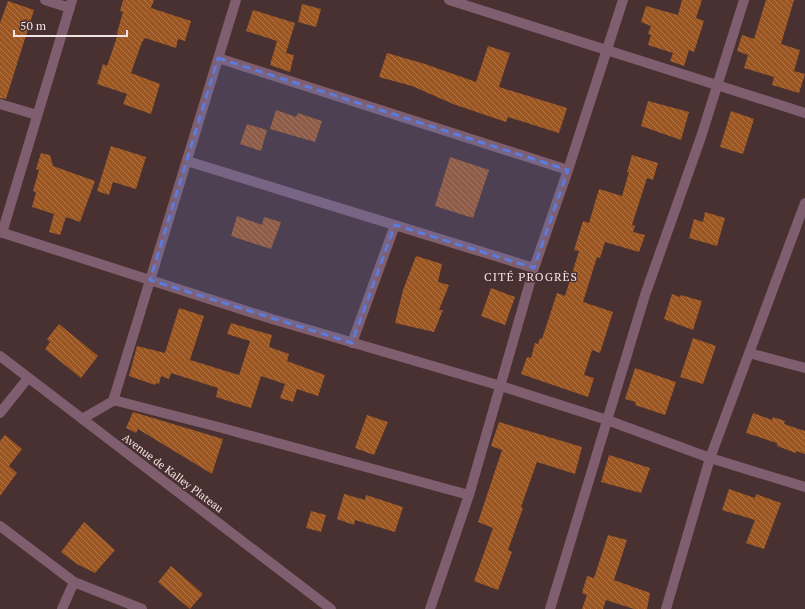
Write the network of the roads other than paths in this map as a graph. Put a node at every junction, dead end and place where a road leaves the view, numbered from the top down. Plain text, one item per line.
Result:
1 (45, 0) edge
2 (236, 0) edge
3 (449, 0) edge
4 (623, 0) edge
5 (744, 0) edge
6 (71, 4) edge
7 (607, 50) junction
8 (218, 58) junction
9 (718, 86) junction
10 (0, 104) edge
11 (805, 113) edge
12 (38, 115) junction
13 (187, 161) junction
14 (568, 170) junction
15 (805, 203) edge
16 (395, 225) junction
17 (1, 232) edge
18 (534, 268) junction
19 (150, 280) junction
20 (352, 343) junction
21 (749, 353) junction
22 (0, 356) edge
23 (805, 368) edge
24 (28, 378) junction
25 (501, 386) junction
26 (113, 402) junction
27 (0, 413) edge
28 (82, 419) junction
29 (607, 420) junction
30 (710, 458) junction
31 (805, 488) edge
32 (469, 495) junction
33 (0, 526) edge
34 (74, 582) junction
35 (62, 609) edge
36 (142, 609) edge
37 (331, 609) edge
38 (430, 609) edge
39 (550, 609) edge
40 (666, 609) edge

1 - 6 street
2 - 8 street
3 - 7 street
4 - 7 street
5 - 9 street
6 - 12 street
7 - 9 street
7 - 14 street
8 - 13 street
8 - 14 street
9 - 11 street
9 - 29 street
10 - 12 street
12 - 17 street
13 - 16 street
13 - 19 street
14 - 18 street
15 - 21 street
16 - 18 street
16 - 20 street
17 - 19 street
18 - 25 street
19 - 20 street
19 - 26 street
20 - 25 street
21 - 23 street
21 - 30 street
22 - 24 street, Avenue de Kalley Plateau
24 - 27 street
24 - 28 street, Avenue de Kalley Plateau
25 - 29 street
25 - 32 street
26 - 28 street
26 - 32 street
28 - 37 street, Avenue de Kalley Plateau
29 - 30 street
29 - 39 street
30 - 31 street
30 - 40 street
32 - 38 street
33 - 34 street
34 - 35 street
34 - 36 street

